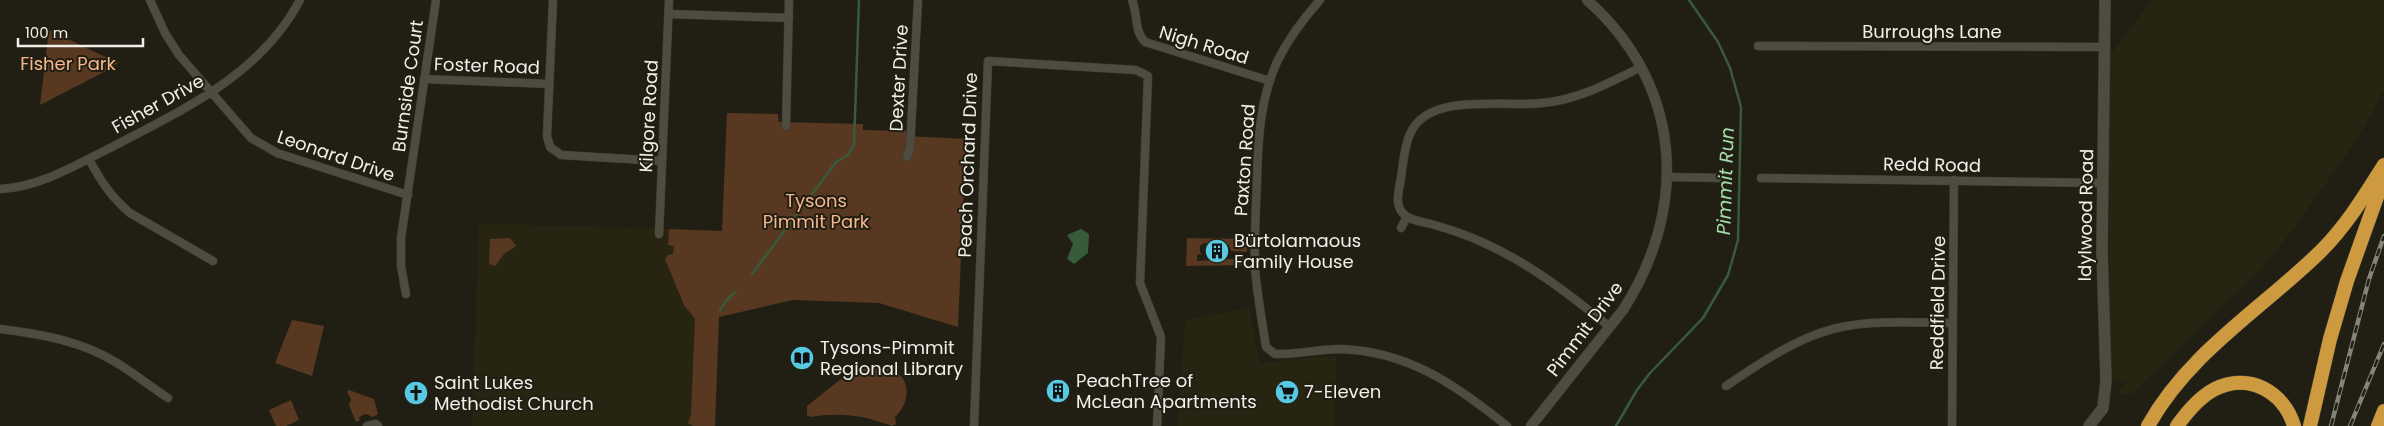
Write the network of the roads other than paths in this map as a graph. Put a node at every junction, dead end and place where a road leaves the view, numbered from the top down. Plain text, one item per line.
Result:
1 (150, 0) edge
2 (300, 0) edge
3 (436, 0) edge
4 (553, 0) edge
5 (669, 0) edge
6 (789, 0) edge
7 (918, 0) edge
8 (1132, 0) edge
9 (1320, 0) edge
10 (1587, 0) edge
11 (2106, 0) edge
12 (669, 14) junction
13 (789, 18) junction
14 (1758, 46) dead end
15 (2105, 47) junction
16 (1641, 67) junction
17 (424, 79) junction
18 (1270, 81) junction
19 (549, 84) junction
20 (211, 94) junction
21 (786, 126) dead end
22 (907, 156) dead end
23 (89, 158) junction
24 (662, 161) junction
25 (2384, 165) edge
26 (2384, 176) edge
27 (1668, 177) junction
28 (1726, 178) dead end
29 (1760, 178) dead end
30 (1954, 180) junction
31 (2103, 183) junction
32 (0, 189) edge
33 (408, 195) junction
34 (1407, 217) junction
35 (1401, 228) dead end
36 (659, 234) dead end
37 (213, 261) dead end
38 (406, 294) dead end
39 (1953, 323) junction
40 (1610, 327) junction
41 (0, 329) edge
42 (1726, 386) dead end
43 (168, 398) dead end
44 (2384, 411) edge
45 (367, 426) edge
46 (378, 426) edge
47 (974, 426) edge
48 (1158, 426) edge
49 (1507, 426) edge
50 (1531, 426) edge
51 (1952, 426) edge
52 (2090, 426) edge
53 (2148, 426) edge
54 (2177, 426) edge
55 (2294, 426) edge
56 (2310, 426) edge
57 (2378, 426) edge

1 - 20 street, Leonard Drive
2 - 20 street, Fisher Drive
3 - 17 street, Burnside Court
4 - 19 street
5 - 12 street, Kilgore Road
6 - 13 street
7 - 22 street, Dexter Drive
8 - 18 street, Nigh Road
9 - 18 street, Paxton Road
10 - 16 street, Pimmit Drive
11 - 15 main road, Idylwood Road
12 - 13 street
12 - 24 street, Kilgore Road
13 - 21 street
14 - 15 street, Burroughs Lane
15 - 31 main road, Idylwood Road
16 - 27 street, Pimmit Drive
16 - 34 street
17 - 19 street, Foster Road
17 - 33 street, Burnside Court
18 - 49 street, Paxton Road
19 - 24 street
20 - 23 street, Fisher Drive
20 - 33 street, Leonard Drive
23 - 32 street, Fisher Drive
23 - 37 street
24 - 36 street, Kilgore Road
25 - 53 highway
26 - 56 highway
27 - 28 street
27 - 40 street, Pimmit Drive
29 - 30 street, Redd Road
30 - 31 street, Redd Road
30 - 39 street, Reddfield Drive
31 - 52 main road, Idylwood Road
33 - 38 street, Burnside Court
34 - 35 street
34 - 40 street
39 - 42 street
39 - 51 street, Reddfield Drive
40 - 50 street, Pimmit Drive
41 - 43 street
44 - 57 highway
45 - 46 street
47 - 48 street, Peach Orchard Drive
54 - 55 highway

